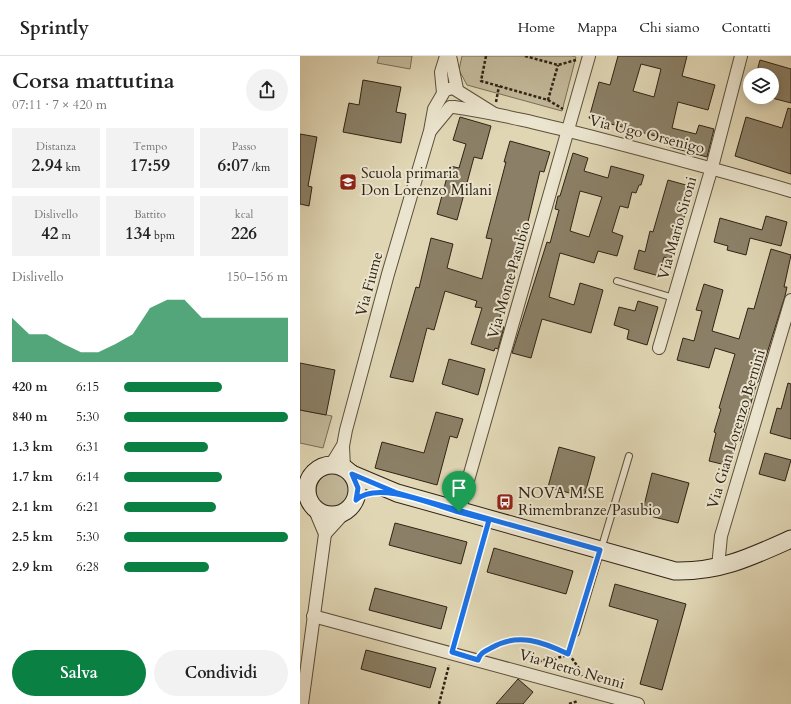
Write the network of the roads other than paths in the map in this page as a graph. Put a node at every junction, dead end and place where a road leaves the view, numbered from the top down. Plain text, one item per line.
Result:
1 (446, 56) edge
2 (450, 56) edge
3 (589, 56) edge
4 (741, 56) edge
5 (458, 90) junction
6 (442, 94) junction
7 (452, 107) junction
8 (494, 113) junction
9 (430, 131) junction
10 (568, 131) junction
11 (712, 167) junction
12 (791, 191) edge
13 (617, 281) dead end
14 (674, 298) junction
15 (791, 300) edge
16 (659, 348) dead end
17 (629, 456) dead end
18 (342, 469) junction
19 (305, 475) edge
20 (397, 493) junction
21 (307, 499) edge
22 (351, 506) junction
23 (459, 512) junction
24 (325, 534) junction
25 (791, 539) edge
26 (600, 550) junction
27 (718, 567) junction
28 (313, 616) junction
29 (576, 633) road end
30 (302, 704) edge
31 (638, 704) edge

1 - 6 street, Via Fiume
2 - 5 street, Via Fiume
3 - 10 street, Via Monte Pasubio
4 - 11 street, Via Mario Sironi
5 - 6 street
5 - 7 street, Via Fiume
5 - 8 street, Via Ugo Orsenigo
6 - 7 street
6 - 9 street, Via Fiume
7 - 8 street, Via Ugo Orsenigo
7 - 9 street, Via Fiume
8 - 10 street, Via Ugo Orsenigo
9 - 18 street, Via Fiume
10 - 11 street, Via Ugo Orsenigo
10 - 23 street, Via Monte Pasubio
11 - 12 street, Via Ugo Orsenigo
11 - 14 street, Via Mario Sironi
13 - 14 lane, Via Mario Sironi
14 - 16 street, Via Mario Sironi
15 - 27 street, Via Gian Lorenzo Bernini
17 - 26 lane
18 - 19 street
18 - 20 street
18 - 22 street
19 - 21 street
20 - 22 street
20 - 23 street
21 - 22 street
21 - 24 street
22 - 24 street
23 - 26 street
24 - 28 street
25 - 27 street
26 - 27 street
26 - 29 lane
28 - 30 street
28 - 31 street, Via Pietro Nenni

